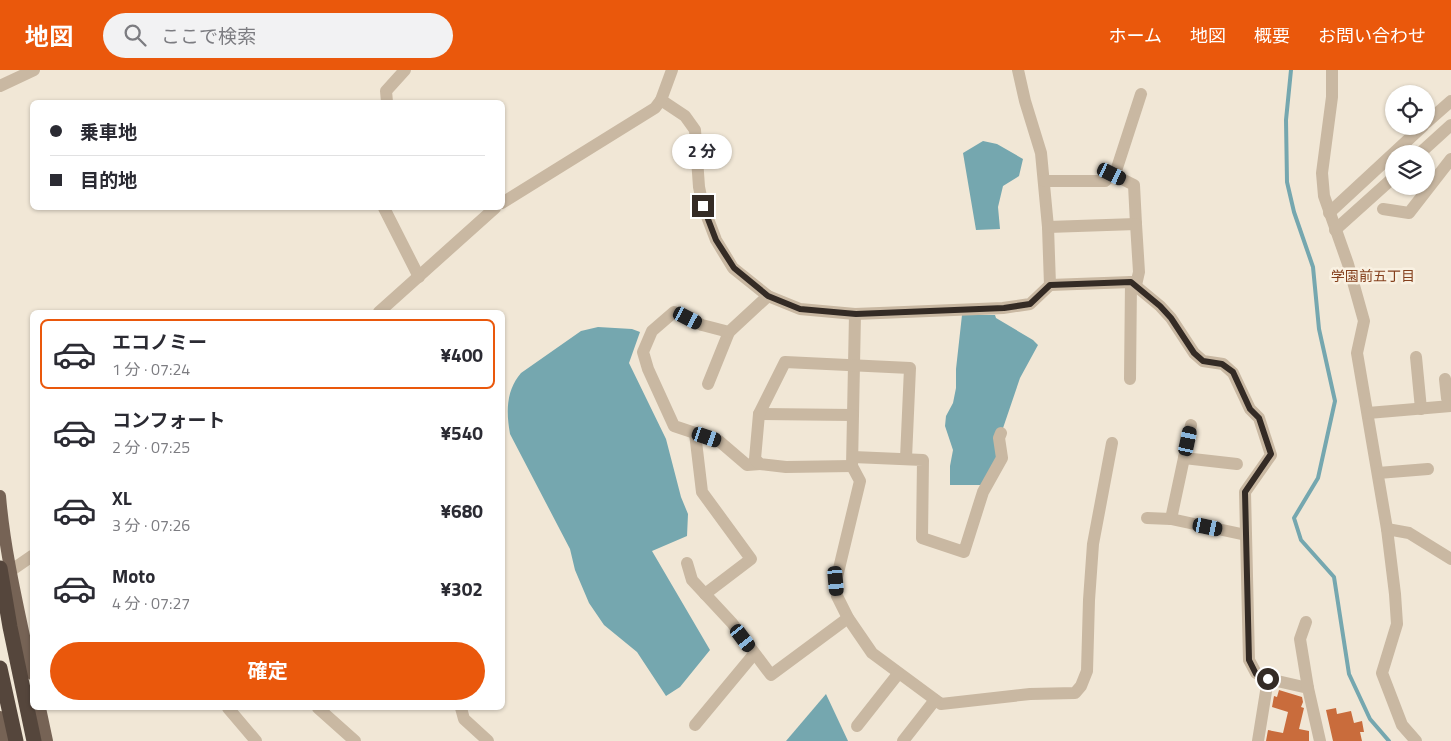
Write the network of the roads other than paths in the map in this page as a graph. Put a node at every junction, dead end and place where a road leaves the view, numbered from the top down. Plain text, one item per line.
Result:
1 (34, 70) edge
2 (406, 70) edge
3 (672, 70) edge
4 (1018, 70) edge
5 (1332, 70) edge
6 (0, 86) edge
7 (1141, 94) dead end
8 (387, 100) edge
9 (662, 100) junction
10 (1451, 101) edge
11 (1435, 115) edge
12 (1451, 125) edge
13 (1413, 135) edge
14 (1429, 145) edge
15 (1451, 159) edge
16 (1112, 174) junction
17 (1045, 181) junction
18 (1385, 185) edge
19 (505, 201) edge
20 (1383, 209) dead end
21 (385, 210) edge
22 (493, 210) edge
23 (1329, 213) junction
24 (1136, 224) junction
25 (1048, 227) junction
26 (1335, 230) junction
27 (420, 277) junction
28 (1134, 283) junction
29 (1050, 285) junction
30 (768, 296) junction
31 (382, 310) edge
32 (856, 314) junction
33 (728, 332) junction
34 (1416, 357) dead end
35 (855, 365) junction
36 (1130, 379) dead end
37 (1445, 379) dead end
38 (708, 384) dead end
39 (1451, 406) edge
40 (1421, 409) junction
41 (1368, 413) junction
42 (759, 414) junction
43 (853, 415) junction
44 (1191, 424) dead end
45 (695, 433) junction
46 (1001, 433) dead end
47 (1112, 443) dead end
48 (906, 458) junction
49 (1184, 458) junction
50 (852, 462) junction
51 (760, 464) junction
52 (1237, 464) dead end
53 (1428, 469) dead end
54 (1378, 473) junction
55 (0, 496) edge
56 (1147, 518) dead end
57 (1171, 519) junction
58 (1387, 529) junction
59 (1246, 535) junction
60 (30, 557) edge
61 (1451, 558) edge
62 (687, 563) dead end
63 (4, 572) edge
64 (705, 594) junction
65 (848, 618) junction
66 (1306, 622) dead end
67 (754, 654) junction
68 (30, 667) edge
69 (0, 668) edge
70 (898, 674) junction
71 (1268, 679) junction
72 (1308, 688) junction
73 (935, 700) junction
74 (40, 710) edge
75 (230, 710) edge
76 (320, 710) edge
77 (463, 713) edge
78 (0, 717) edge
79 (695, 725) dead end
80 (857, 726) dead end
81 (6, 741) edge
82 (16, 741) edge
83 (34, 741) edge
84 (47, 741) edge
85 (256, 741) edge
86 (355, 741) edge
87 (488, 741) edge
88 (903, 741) edge
89 (1258, 741) edge
90 (1320, 741) edge
91 (1416, 741) edge

1 - 6 street
2 - 8 street
3 - 9 street
4 - 17 street
5 - 23 street
7 - 16 street
9 - 19 street
9 - 30 street
10 - 11 street
12 - 14 street
13 - 23 street
15 - 20 street
16 - 17 street
16 - 24 street
17 - 25 street
18 - 26 street
21 - 27 street
22 - 27 street
23 - 26 street
24 - 25 street
24 - 28 street
25 - 29 street
26 - 41 street
27 - 31 street
28 - 29 street
28 - 36 street
28 - 59 street
29 - 32 street
30 - 32 street
30 - 33 street
32 - 35 street
33 - 38 street
33 - 45 street
34 - 40 street
35 - 42 street
35 - 43 street
35 - 48 street
37 - 39 street
39 - 40 street
40 - 41 street
41 - 54 street
42 - 43 street
42 - 51 street
43 - 50 street
44 - 49 street
45 - 51 street
45 - 64 street
46 - 48 street
47 - 73 street
48 - 50 street
49 - 52 street
49 - 57 street
50 - 51 street
50 - 65 street
53 - 54 street
54 - 58 street
55 - 63 main road
56 - 57 street
57 - 59 street
58 - 61 street
58 - 91 street
59 - 71 street
60 - 63 street
62 - 64 street
63 - 68 main road
63 - 83 highway
64 - 67 street
65 - 67 street
65 - 70 street
66 - 72 street
67 - 79 street
69 - 82 highway
70 - 73 street
70 - 80 street
71 - 72 street
71 - 89 street
72 - 90 street
73 - 88 street
74 - 84 main road
75 - 85 street
76 - 86 street
77 - 87 street
78 - 81 main road

